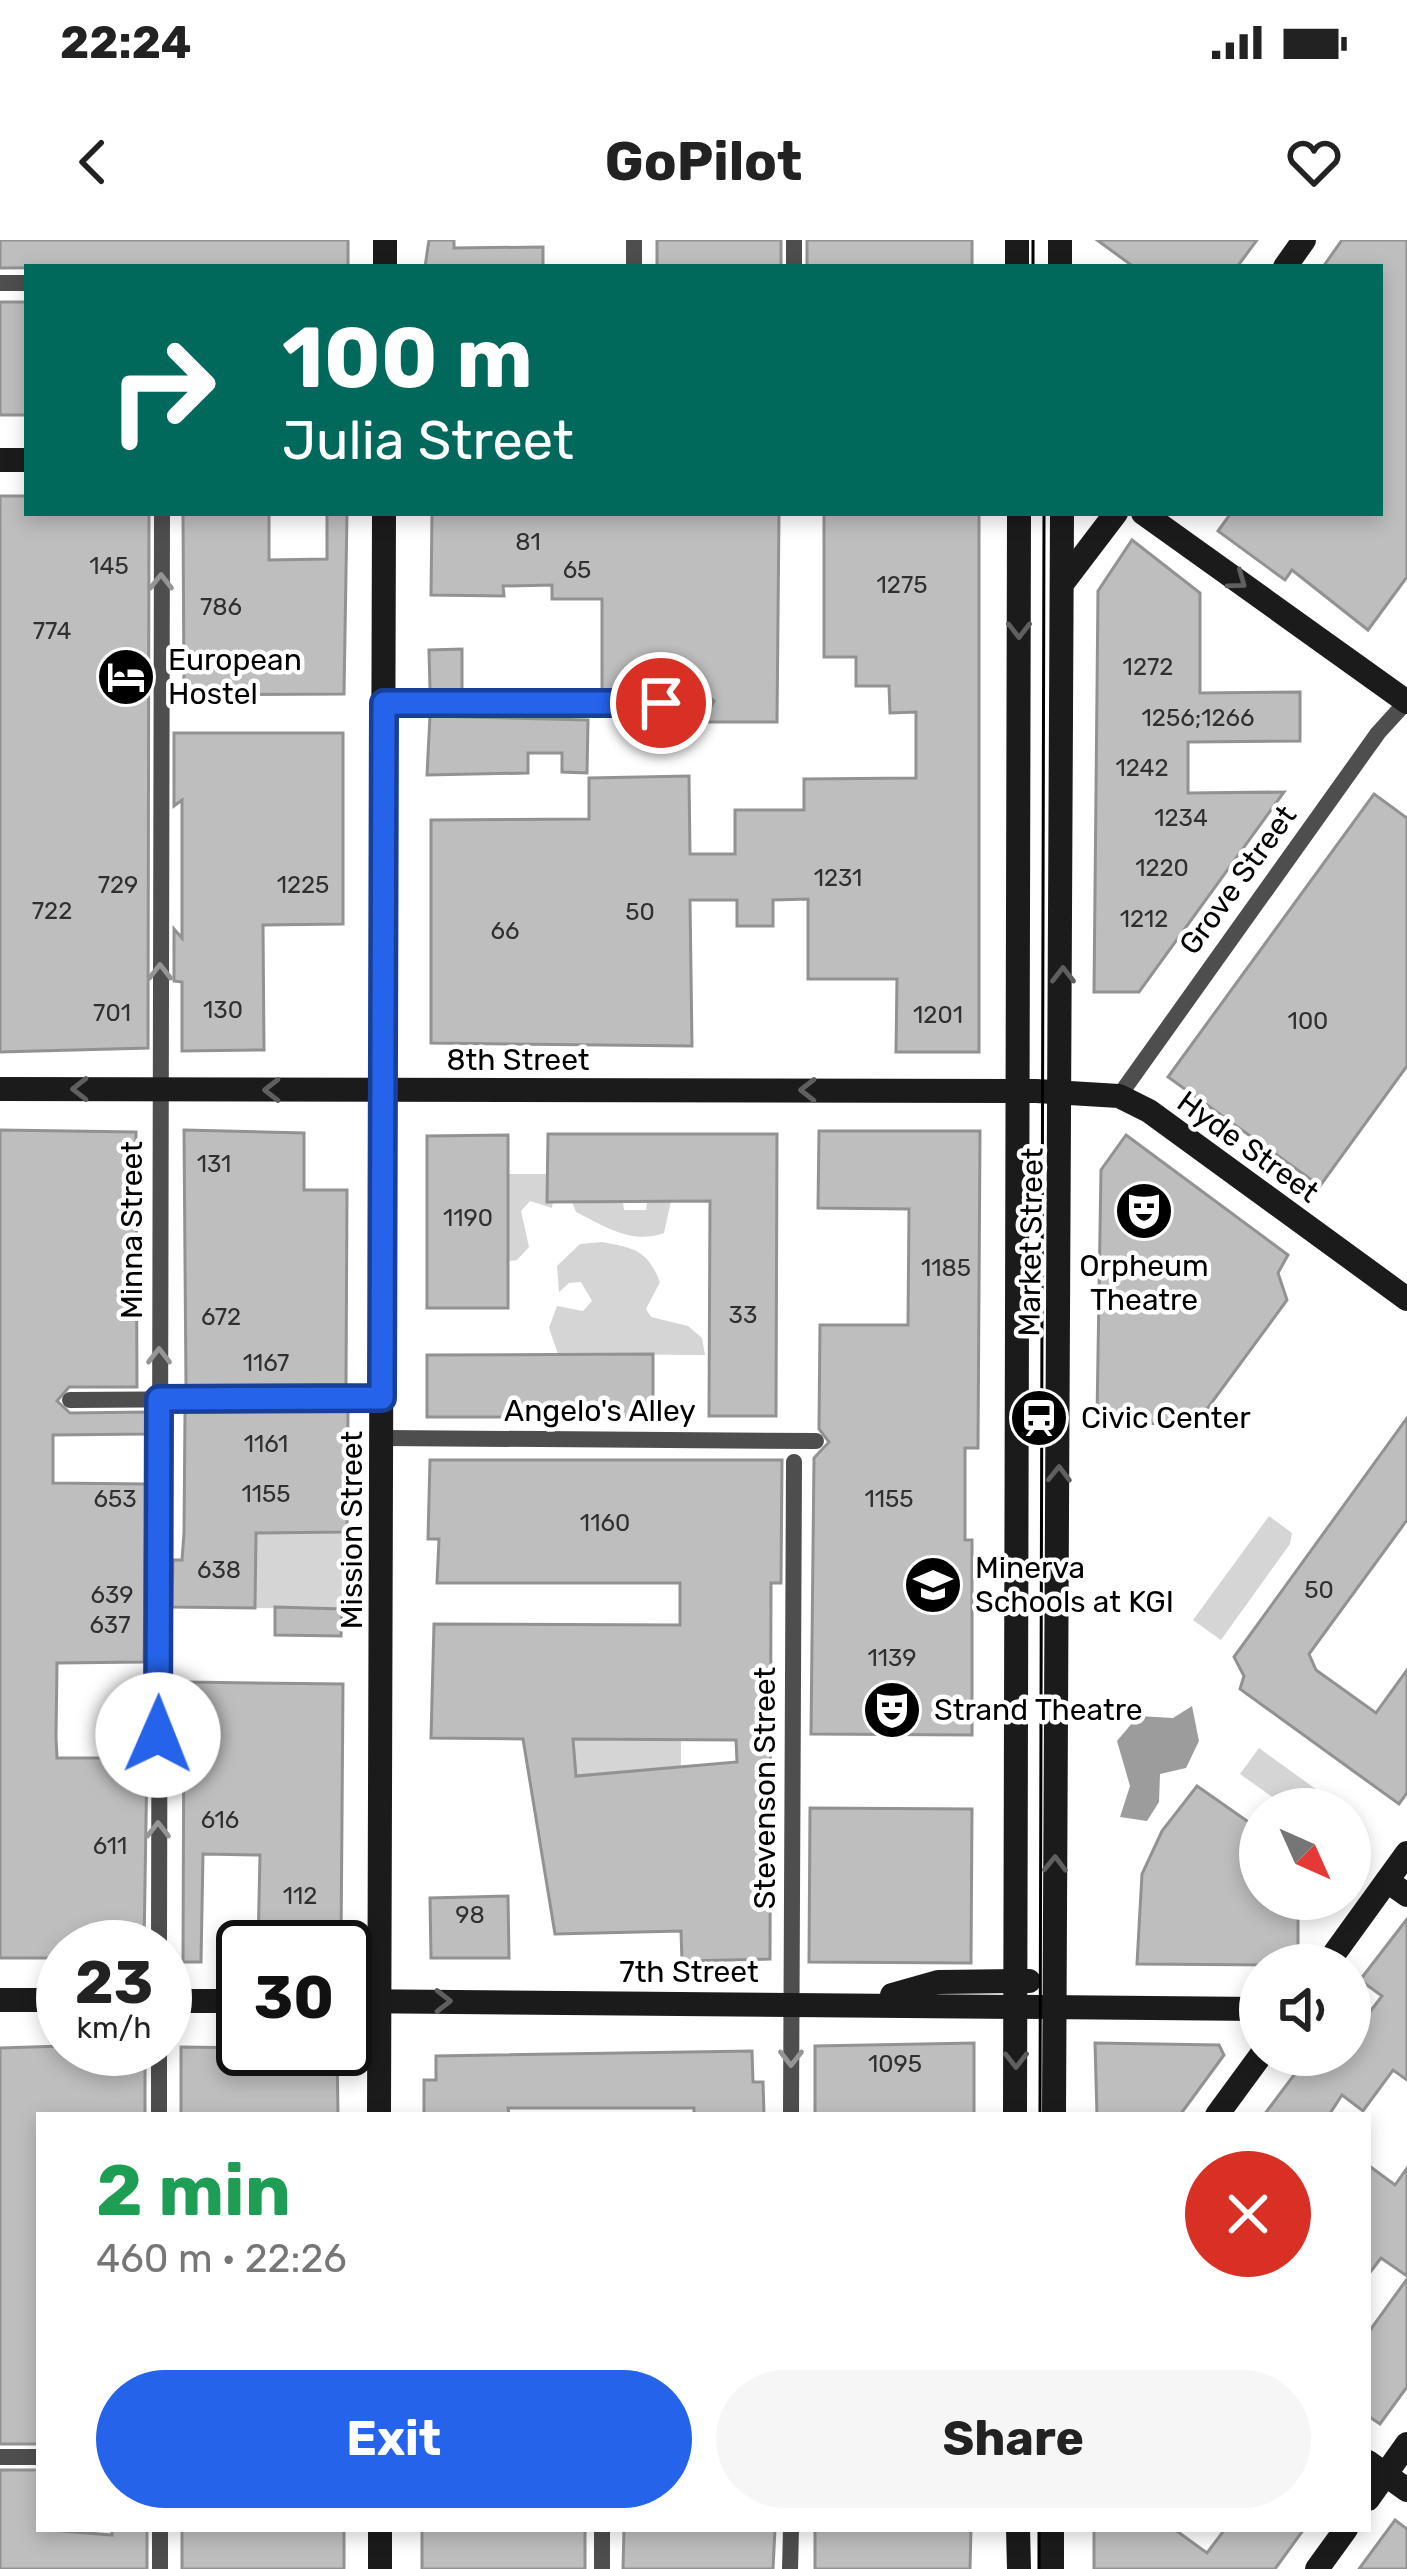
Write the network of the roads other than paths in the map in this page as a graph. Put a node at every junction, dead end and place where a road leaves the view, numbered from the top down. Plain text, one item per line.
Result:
1 (162, 516) edge
2 (384, 516) edge
3 (1019, 516) edge
4 (1062, 516) edge
5 (1114, 516) edge
6 (1147, 516) edge
7 (1065, 580) junction
8 (1407, 702) edge
9 (384, 703) junction
10 (700, 703) dead end
11 (0, 1089) edge
12 (159, 1089) junction
13 (384, 1090) junction
14 (1026, 1091) junction
15 (1063, 1093) junction
16 (1119, 1096) junction
17 (1407, 1299) edge
18 (382, 1398) junction
19 (159, 1399) junction
20 (70, 1400) dead end
21 (383, 1438) junction
22 (816, 1441) dead end
23 (794, 1462) dead end
24 (1407, 1853) edge
25 (1397, 1888) edge
26 (159, 1920) edge
27 (1345, 1944) edge
28 (1035, 1995) junction
29 (0, 2000) edge
30 (36, 2000) edge
31 (372, 2001) edge
32 (379, 2001) junction
33 (791, 2002) junction
34 (1239, 2008) edge
35 (159, 2076) edge
36 (1246, 2076) edge
37 (159, 2112) edge
38 (379, 2112) edge
39 (791, 2112) edge
40 (1016, 2112) edge
41 (1054, 2112) edge
42 (1219, 2112) edge
43 (1407, 2444) edge
44 (0, 2457) edge
45 (36, 2457) edge
46 (1377, 2468) edge
47 (1407, 2490) edge
48 (160, 2532) edge
49 (380, 2532) edge
50 (602, 2532) edge
51 (790, 2532) edge
52 (1018, 2532) edge
53 (1052, 2532) edge
54 (1344, 2532) edge
55 (160, 2569) edge
56 (380, 2569) edge
57 (602, 2569) edge
58 (790, 2569) edge
59 (1019, 2569) edge
60 (1052, 2569) edge
61 (1317, 2569) edge

12 -> 1 street, Minna Street
2 - 9 main road, Mission Street
3 -> 14 main road, Market Street
4 - 7 main road, Market Street
5 - 7 main road
6 -> 8 main road
15 -> 7 main road, Market Street
8 - 16 street, Grove Street
9 - 10 street
9 - 13 main road, Mission Street
12 -> 11 main road, 8th Street
13 -> 12 main road, 8th Street
19 -> 12 street, Minna Street
14 -> 13 main road, 8th Street
13 - 18 main road, Mission Street
14 - 15 main road, Hyde Street
14 - 28 main road, Market Street
15 - 16 main road, Hyde Street
28 -> 15 main road, Market Street
16 - 17 main road, Hyde Street
18 - 19 street
18 - 21 main road, Mission Street
19 - 20 street
26 -> 19 street, Minna Street
21 - 22 street, Angelo's Alley
21 - 32 main road, Mission Street
23 - 33 street, Stevenson Street
24 - 25 main road
25 - 27 main road
28 - 33 main road, 7th Street
28 - 34 main road, 7th Street
28 -> 40 main road, Market Street
28 - 41 main road, Market Street
29 - 30 main road
31 - 32 main road, 7th Street
32 -> 33 main road, 7th Street
32 - 38 main road, Mission Street
33 -> 39 street, Stevenson Street
35 - 37 street
36 - 42 main road
43 - 46 main road
44 - 45 street
46 - 47 main road
48 - 55 street
49 - 56 main road
50 - 57 street
51 - 58 street
52 - 59 main road
53 - 60 main road
54 - 61 main road

